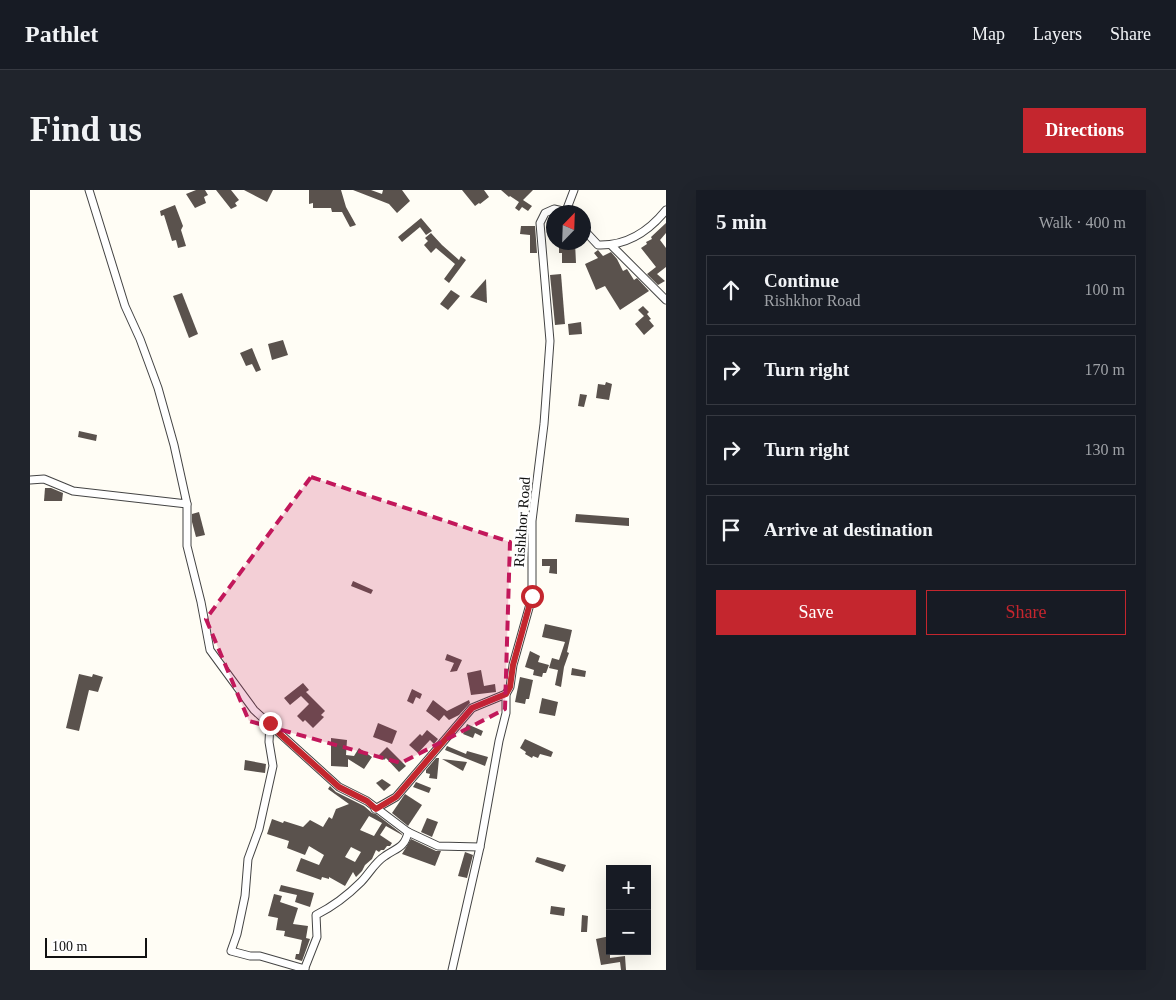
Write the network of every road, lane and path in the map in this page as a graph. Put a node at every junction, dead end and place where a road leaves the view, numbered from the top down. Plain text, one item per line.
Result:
1 (89, 190) edge
2 (574, 190) edge
3 (569, 205) edge
4 (666, 210) edge
5 (546, 213) edge
6 (591, 238) edge
7 (611, 245) junction
8 (666, 300) edge
9 (30, 480) edge
10 (187, 504) junction
11 (506, 694) junction
12 (270, 723) junction
13 (376, 809) junction
14 (408, 832) junction
15 (480, 847) junction
16 (305, 970) edge
17 (452, 970) edge

1 - 10 street
2 - 3 street
4 - 7 street
5 - 11 street, Rishkhor Road
6 - 7 street
7 - 8 street
9 - 10 street
10 - 12 street
11 - 13 street
11 - 15 street, Rishkhor Road
12 - 13 street
12 - 16 street
13 - 14 street
14 - 15 street
14 - 16 street
15 - 17 street, Rishkhor Road

